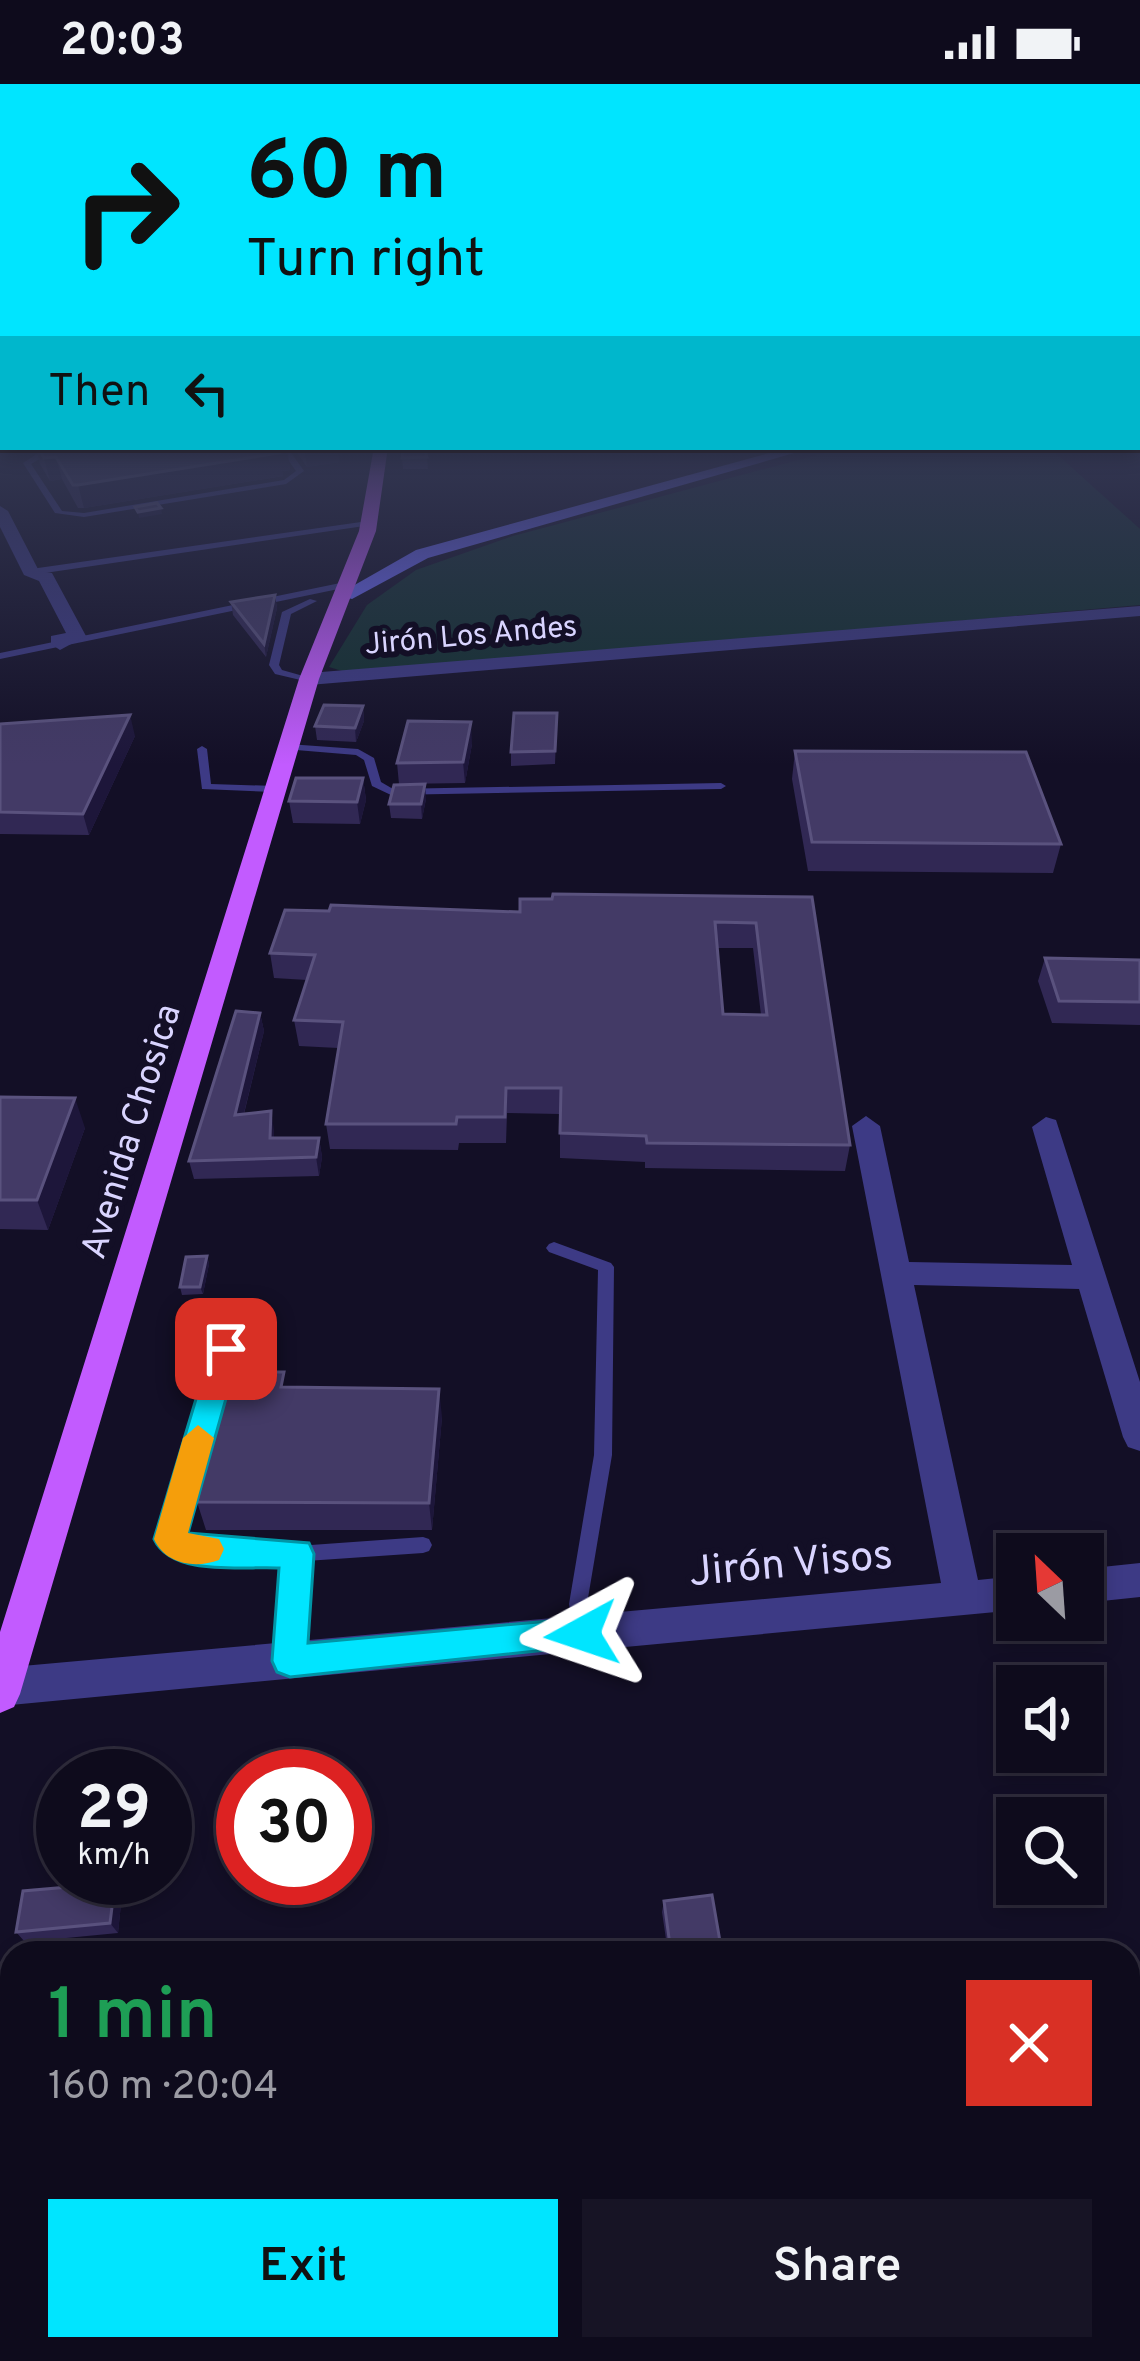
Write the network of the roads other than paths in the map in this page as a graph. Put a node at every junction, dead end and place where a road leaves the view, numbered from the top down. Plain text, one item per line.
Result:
1 (21, 552) edge
2 (144, 552) edge
3 (359, 552) edge
4 (427, 552) edge
5 (31, 572) junction
6 (348, 589) junction
7 (1140, 611) edge
8 (60, 644) junction
9 (0, 656) edge
10 (309, 679) junction
11 (288, 747) junction
12 (202, 749) dead end
13 (721, 786) dead end
14 (275, 789) junction
15 (866, 1126) dead end
16 (1046, 1127) dead end
17 (554, 1248) dead end
18 (896, 1274) junction
19 (1091, 1277) junction
20 (226, 1349) dead end
21 (1140, 1437) edge
22 (423, 1546) dead end
23 (297, 1554) junction
24 (1140, 1580) edge
25 (1104, 1584) edge
26 (996, 1595) edge
27 (963, 1598) junction
28 (582, 1634) junction
29 (290, 1661) junction
30 (1, 1689) edge

1 - 5 street
2 - 5 lane
3 - 6 main road, Avenida Chosica
4 - 6 street
5 - 8 street
6 - 8 lane
6 - 10 main road, Avenida Chosica
6 - 10 lane
7 - 10 street, Jirón Los Andes
8 - 9 lane
10 - 11 main road, Avenida Chosica
11 - 13 lane
11 - 14 main road, Avenida Chosica
12 - 14 lane
14 - 30 main road, Avenida Chosica
15 - 18 street
16 - 19 street
17 - 28 lane
18 - 19 street
18 - 27 street
19 - 21 street
20 - 23 lane
22 - 23 lane
23 - 29 lane
24 - 25 street
26 - 27 street, Jirón Visos
27 - 28 street, Jirón Visos
28 - 29 street, Jirón Visos
29 - 30 street, Jirón Visos

